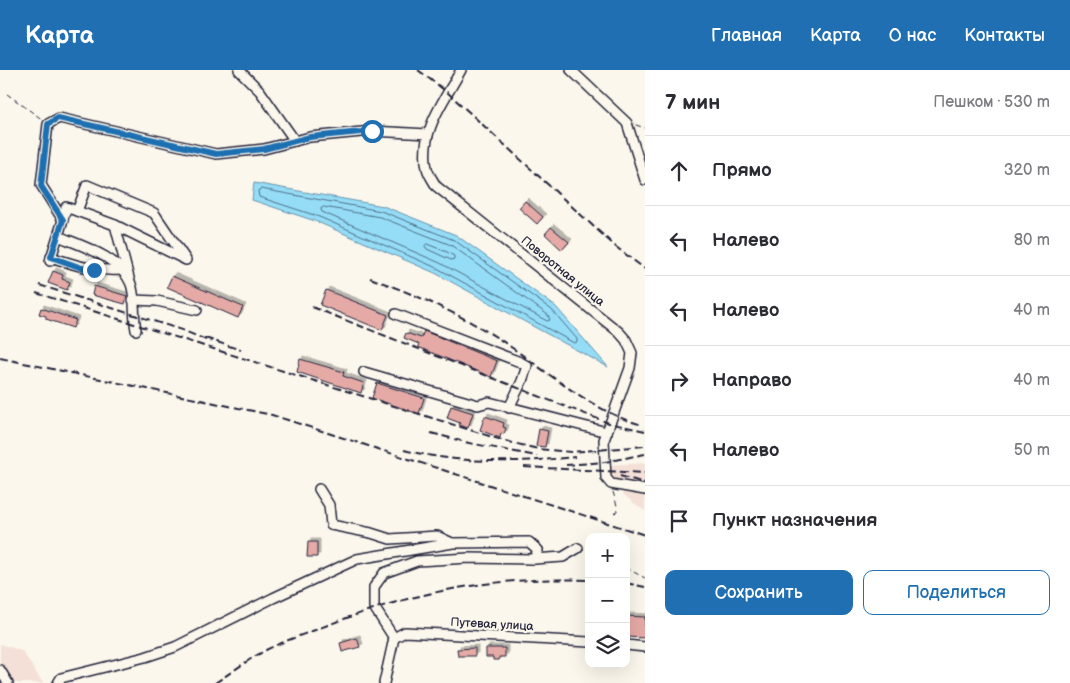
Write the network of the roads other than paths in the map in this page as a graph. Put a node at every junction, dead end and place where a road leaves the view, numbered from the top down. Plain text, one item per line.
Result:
1 (239, 70) edge
2 (461, 70) edge
3 (572, 70) edge
4 (428, 134) junction
5 (295, 141) junction
6 (645, 180) edge
7 (77, 211) junction
8 (63, 220) junction
9 (115, 225) junction
10 (58, 236) junction
11 (121, 270) junction
12 (130, 284) junction
13 (133, 300) junction
14 (197, 310) dead end
15 (396, 314) dead end
16 (136, 330) dead end
17 (364, 372) dead end
18 (509, 408) junction
19 (607, 432) junction
20 (319, 489) dead end
21 (645, 490) edge
22 (453, 543) junction
23 (578, 548) dead end
24 (534, 560) junction
25 (394, 638) junction
26 (585, 642) edge
27 (630, 645) edge
28 (645, 647) edge
29 (0, 670) edge
30 (8, 683) edge
31 (58, 683) edge
32 (384, 683) edge

1 - 5 street
2 - 4 street, Поворотная улица
3 - 6 street
4 - 5 street
4 - 19 street, Поворотная улица
5 - 8 street
7 - 8 street
7 - 9 street
7 - 9 street
8 - 10 street
9 - 12 street
10 - 11 street
10 - 11 street
11 - 12 street
12 - 13 street
13 - 14 street
13 - 16 street
15 - 18 street
17 - 18 street
18 - 19 street
19 - 21 street, Поворотная улица
20 - 22 street
22 - 24 street
22 - 31 street
23 - 24 street
24 - 25 street
25 - 26 street, Путевая улица
25 - 32 street
27 - 28 street
29 - 30 street

